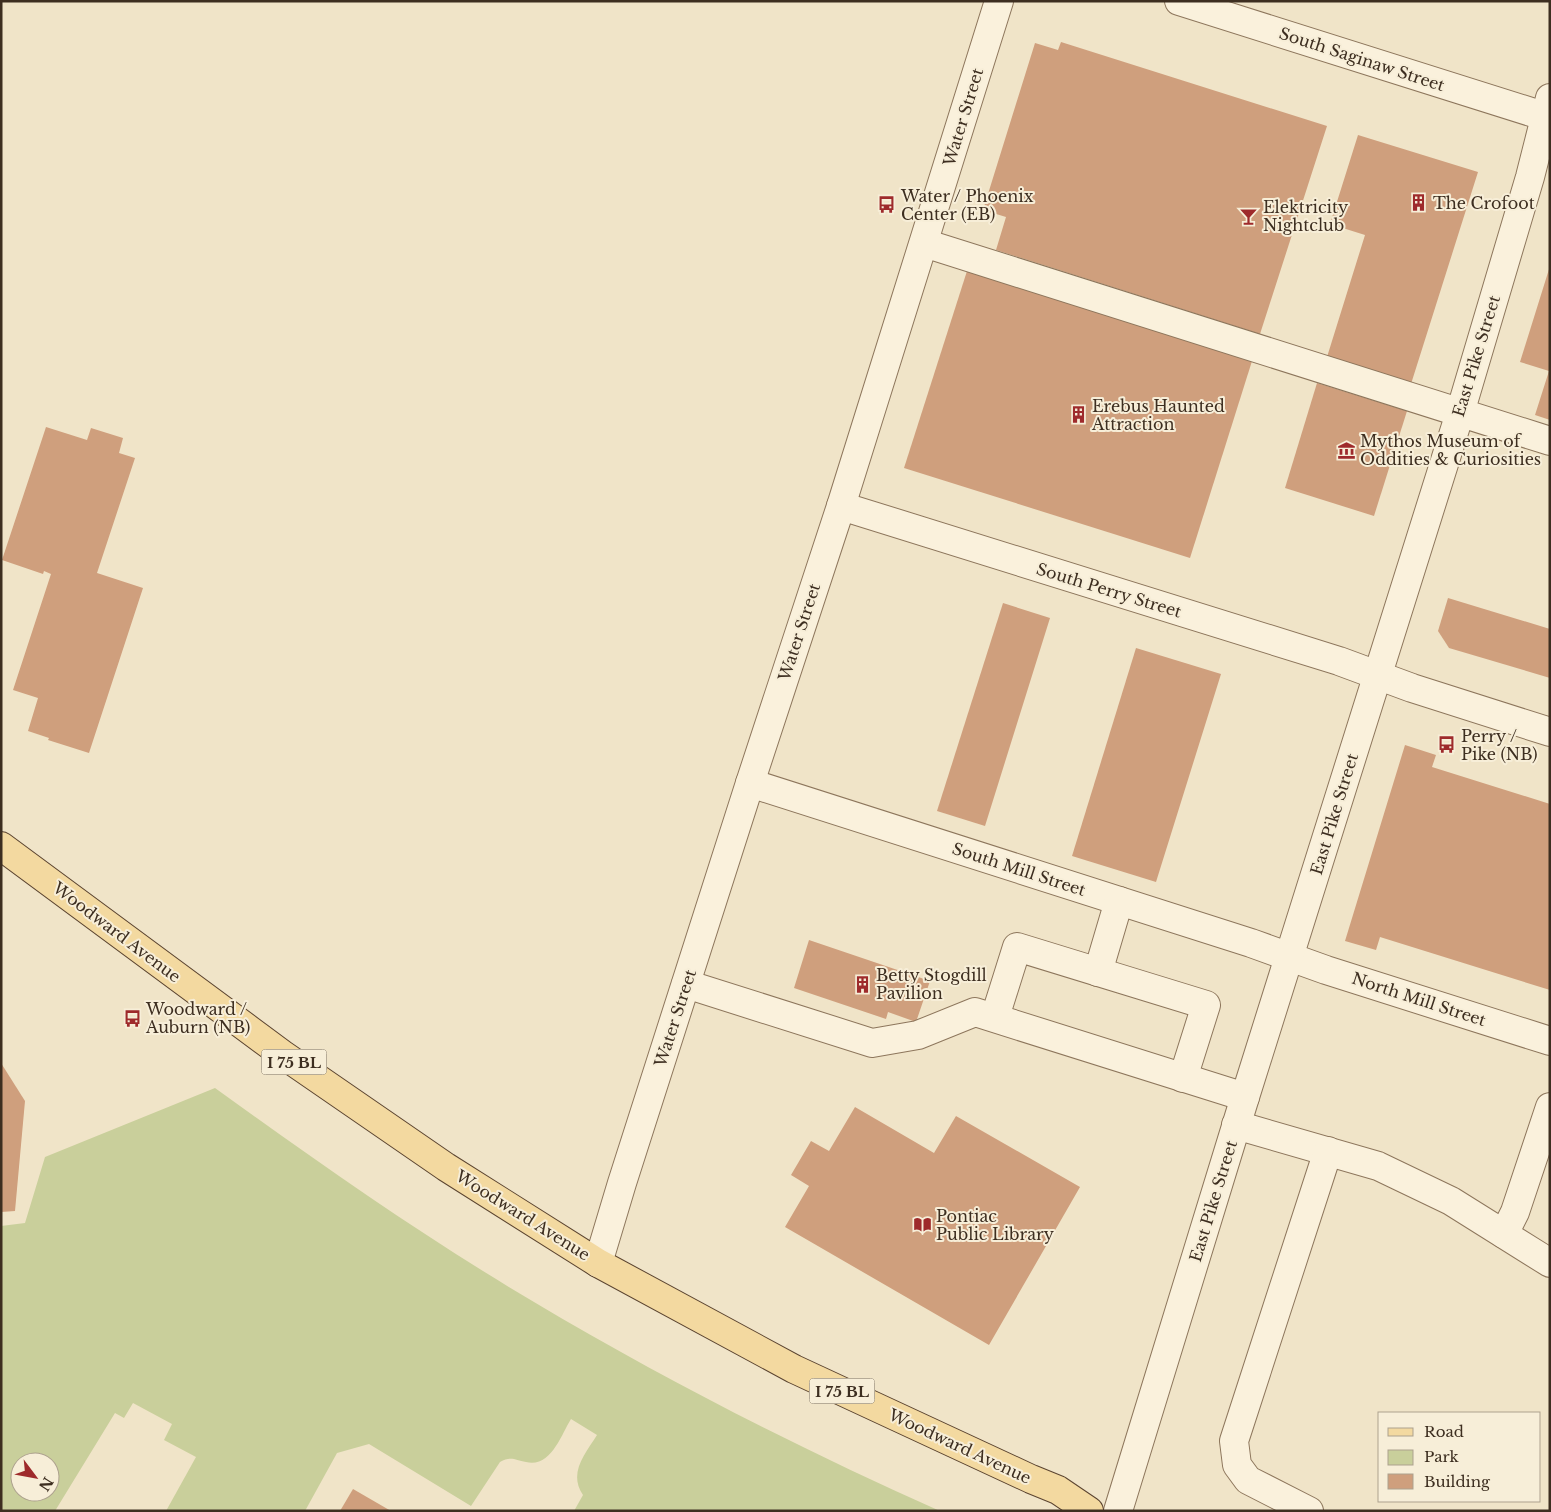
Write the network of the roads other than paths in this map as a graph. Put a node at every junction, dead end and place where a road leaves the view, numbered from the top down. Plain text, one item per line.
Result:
1 (999, 1) edge
2 (1179, 1) edge
3 (1548, 111) edge
4 (924, 243) junction
5 (1460, 413) junction
6 (1550, 441) edge
7 (841, 506) junction
8 (1377, 675) junction
9 (1550, 732) edge
10 (750, 783) junction
11 (1, 846) edge
12 (1119, 901) junction
13 (1289, 956) junction
14 (1098, 972) junction
15 (686, 984) junction
16 (995, 1018) junction
17 (1550, 1041) edge
18 (1183, 1078) junction
19 (1245, 1097) junction
20 (1550, 1107) edge
21 (1236, 1125) junction
22 (1328, 1152) junction
23 (1504, 1234) junction
24 (598, 1262) junction
25 (1550, 1263) edge
26 (1089, 1511) edge
27 (1118, 1511) edge
28 (1309, 1511) edge

1 - 4 street, Water Street
2 - 3 street, South Saginaw Street
3 - 5 street, East Pike Street
4 - 5 street
4 - 7 street, Water Street
5 - 6 street
5 - 8 street, East Pike Street
7 - 8 street, South Perry Street
7 - 10 street, Water Street
8 - 9 street, South Perry Street
8 - 13 street, East Pike Street
10 - 12 street, South Mill Street
10 - 15 street, Water Street
11 - 24 main road, Woodward Avenue / I 75 BL
12 - 13 street, South Mill Street
12 - 14 street
13 - 17 street, North Mill Street
13 - 19 street, East Pike Street
14 - 16 street
14 - 18 street
15 - 16 street
15 - 24 street, Water Street
16 - 18 street
18 - 19 street
19 - 21 street, East Pike Street
20 - 23 street
21 - 22 street
21 - 27 street, East Pike Street
22 - 23 street
22 - 28 street
23 - 25 street
24 - 26 main road, Woodward Avenue / I 75 BL

